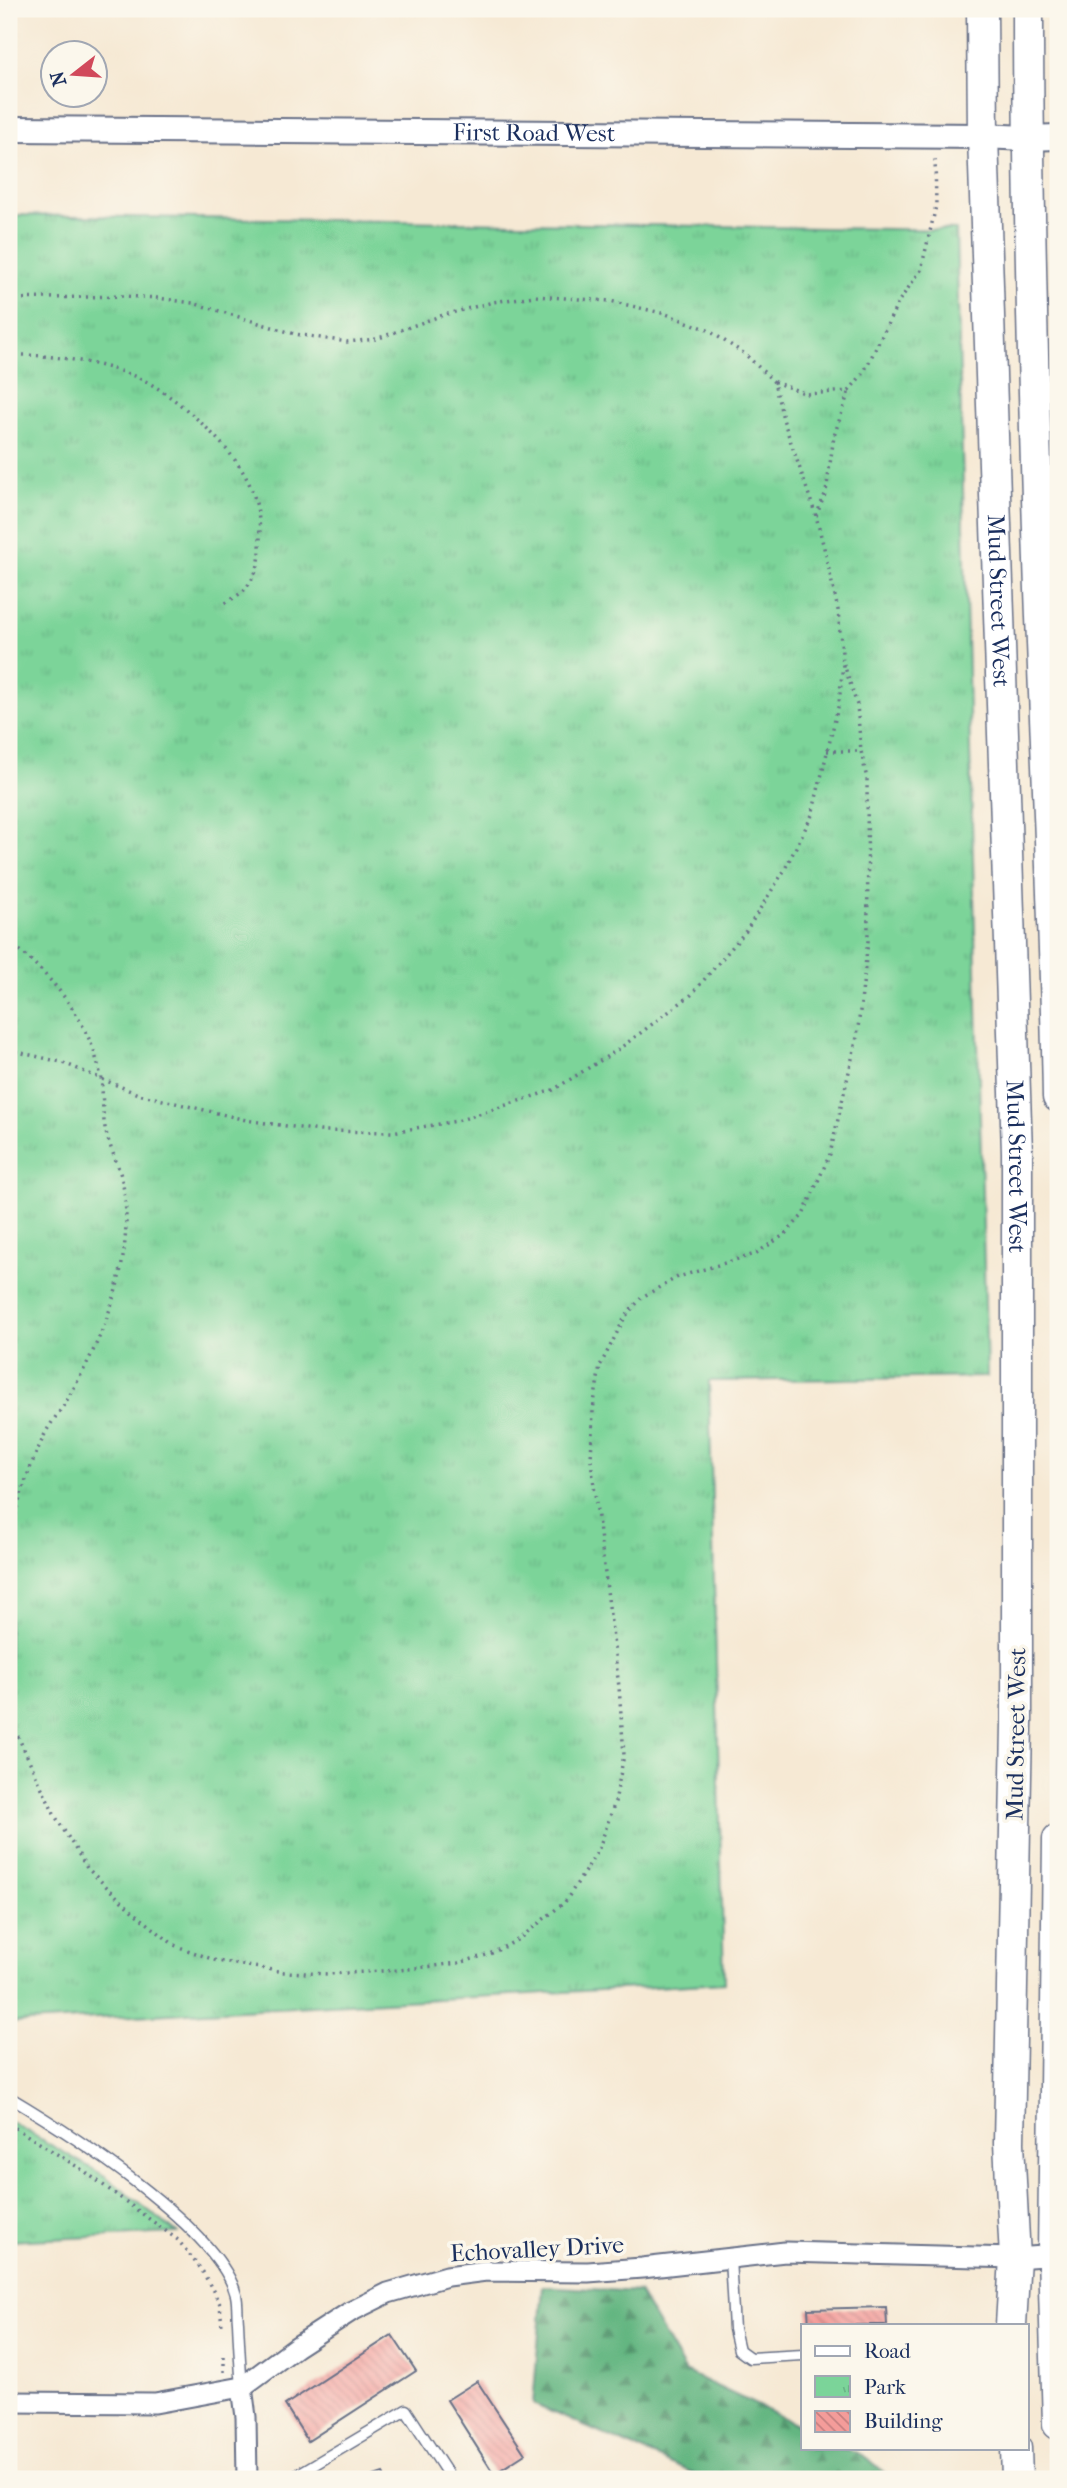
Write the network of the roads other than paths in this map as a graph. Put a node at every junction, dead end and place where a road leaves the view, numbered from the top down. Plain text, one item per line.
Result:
1 (982, 9) edge
2 (1028, 9) edge
3 (9, 129) edge
4 (983, 136) junction
5 (1058, 137) edge
6 (1028, 138) junction
7 (1058, 1097) edge
8 (1058, 1839) edge
9 (9, 2097) edge
10 (1056, 2255) edge
11 (730, 2257) junction
12 (1015, 2258) junction
13 (1011, 2324) edge
14 (801, 2356) edge
15 (233, 2389) junction
16 (9, 2402) edge
17 (1058, 2424) edge
18 (1016, 2450) edge
19 (247, 2479) edge
20 (290, 2479) edge
21 (451, 2479) edge
22 (1017, 2479) edge

1 - 4 main road, Mud Street West
2 - 6 main road, Mud Street West
3 - 4 street, First Road West
4 - 6 street, First Road West
4 - 12 main road, Mud Street West
5 - 6 street, First Road West
6 - 7 main road, Mud Street West
8 - 10 main road, Mud Street West
9 - 15 lane
10 - 12 street, Echovalley Drive
10 - 17 main road, Mud Street West
11 - 12 street, Echovalley Drive
11 - 14 lane
11 - 15 street, Echovalley Drive
12 - 13 main road, Mud Street West
15 - 16 street, Echovalley Drive
15 - 19 street
18 - 22 main road
20 - 21 lane

